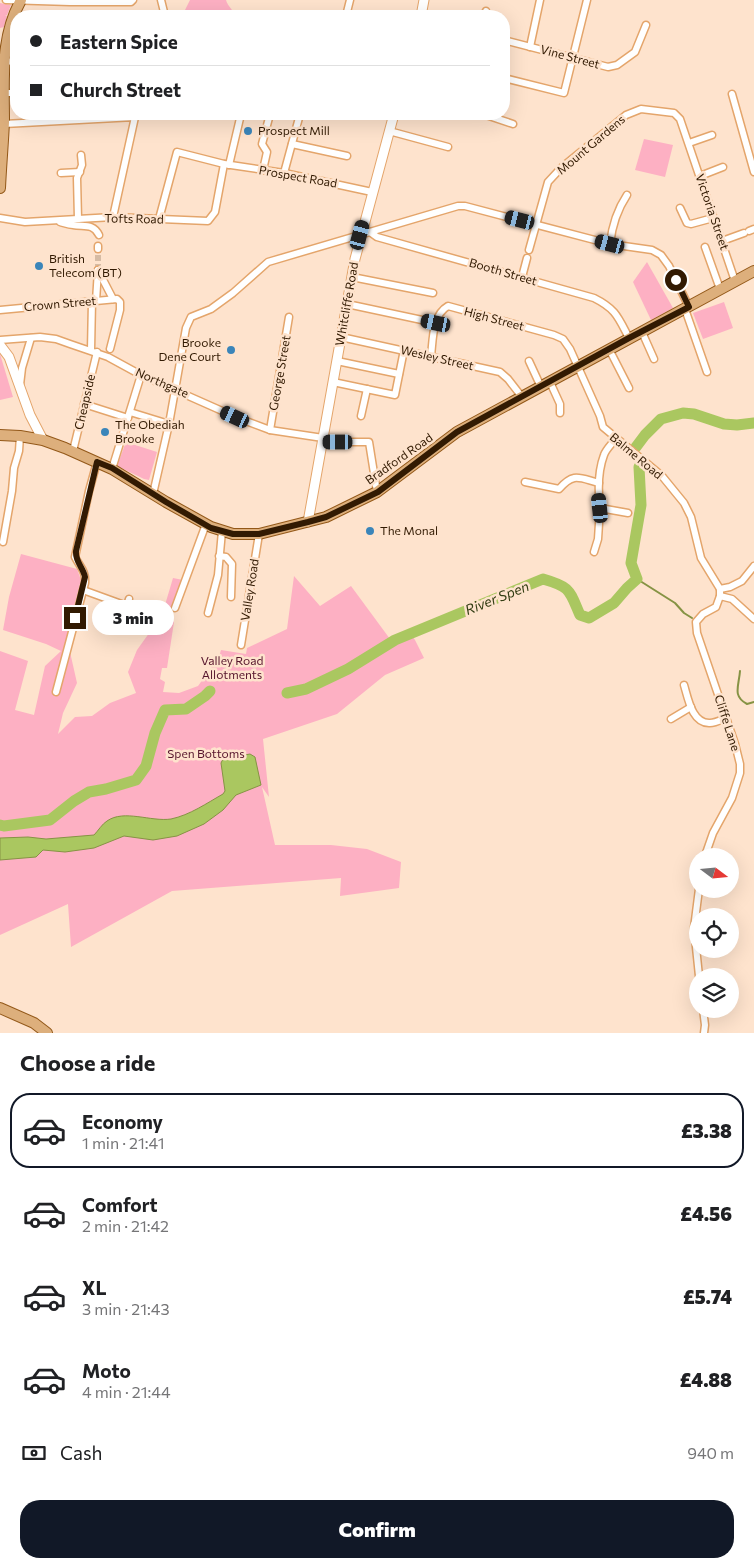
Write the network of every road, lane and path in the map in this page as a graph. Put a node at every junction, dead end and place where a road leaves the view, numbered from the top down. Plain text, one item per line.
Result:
1 (6, 0) edge
2 (21, 0) edge
3 (133, 0) edge
4 (540, 0) edge
5 (587, 0) edge
6 (646, 25) dead end
7 (10, 26) edge
8 (510, 41) edge
9 (530, 46) junction
10 (573, 58) junction
11 (4, 62) junction
12 (10, 62) edge
13 (510, 80) edge
14 (4, 93) junction
15 (10, 93) edge
16 (732, 94) dead end
17 (79, 120) edge
18 (134, 120) edge
19 (239, 120) edge
20 (268, 120) edge
21 (298, 120) edge
22 (392, 120) edge
23 (501, 120) edge
24 (4, 124) junction
25 (513, 124) dead end
26 (389, 130) junction
27 (712, 135) dead end
28 (2, 136) edge
29 (688, 143) junction
30 (292, 144) junction
31 (448, 146) dead end
32 (81, 155) dead end
33 (347, 156) dead end
34 (227, 164) junction
35 (723, 167) dead end
36 (263, 170) junction
37 (80, 172) junction
38 (754, 172) edge
39 (61, 173) dead end
40 (284, 173) junction
41 (700, 176) junction
42 (0, 188) edge
43 (372, 192) junction
44 (627, 195) dead end
45 (680, 208) dead end
46 (113, 217) junction
47 (0, 218) edge
48 (713, 218) junction
49 (78, 219) junction
50 (159, 220) junction
51 (54, 221) junction
52 (536, 224) junction
53 (749, 231) edge
54 (370, 232) junction
55 (99, 235) dead end
56 (360, 235) junction
57 (722, 241) junction
58 (610, 244) junction
59 (705, 247) dead end
60 (529, 250) dead end
61 (527, 258) dead end
62 (754, 271) edge
63 (352, 277) junction
64 (522, 277) junction
65 (735, 281) junction
66 (720, 289) junction
67 (433, 293) dead end
68 (113, 299) junction
69 (94, 301) junction
70 (347, 304) junction
71 (687, 308) junction
72 (0, 310) edge
73 (289, 317) dead end
74 (436, 323) junction
75 (642, 332) junction
76 (341, 337) junction
77 (31, 338) junction
78 (629, 338) junction
79 (0, 340) edge
80 (0, 346) edge
81 (110, 349) dead end
82 (609, 349) junction
83 (404, 350) junction
84 (94, 351) junction
85 (431, 356) junction
86 (654, 358) dead end
87 (336, 361) junction
88 (528, 361) dead end
89 (578, 367) junction
90 (707, 372) dead end
91 (399, 374) junction
92 (141, 375) junction
93 (333, 382) junction
94 (545, 385) junction
95 (20, 386) junction
96 (628, 388) dead end
97 (176, 389) junction
98 (367, 389) junction
99 (522, 397) junction
100 (84, 404) junction
101 (560, 414) dead end
102 (129, 415) junction
103 (361, 416) dead end
104 (35, 424) junction
105 (169, 424) junction
106 (270, 430) junction
107 (0, 435) edge
108 (24, 436) junction
109 (616, 438) junction
110 (43, 440) junction
111 (323, 440) junction
112 (73, 451) junction
113 (97, 462) junction
114 (112, 468) junction
115 (525, 482) dead end
116 (599, 483) junction
117 (378, 492) junction
118 (153, 494) junction
119 (600, 508) junction
120 (628, 513) dead end
121 (308, 522) junction
122 (206, 524) junction
123 (222, 531) junction
124 (259, 534) junction
125 (2, 542) dead end
126 (594, 552) dead end
127 (219, 556) junction
128 (754, 566) edge
129 (83, 590) junction
130 (720, 593) junction
131 (231, 597) dead end
132 (129, 599) dead end
133 (175, 608) dead end
134 (208, 613) dead end
135 (754, 619) edge
136 (241, 645) dead end
137 (684, 685) dead end
138 (56, 692) dead end
139 (691, 707) junction
140 (726, 718) junction
141 (671, 719) dead end
142 (708, 848) edge
143 (698, 898) edge
144 (698, 968) edge
145 (0, 1008) edge
146 (704, 1018) edge
147 (47, 1033) edge
148 (704, 1033) edge

1 - 2 street
2 - 3 street
4 - 9 street
5 - 10 street
6 - 10 street, Vine Street
7 - 11 main road
8 - 9 street, Vine Street
9 - 10 street, Vine Street
10 - 13 street
11 - 12 street
11 - 14 main road
14 - 15 street
14 - 24 main road
16 - 38 street
17 - 24 street
18 - 46 street
19 - 34 street
20 - 36 street
21 - 30 street
22 - 26 main road, Whitcliffe Road
23 - 25 street
24 - 28 main road
26 - 31 street
26 - 43 main road, Whitcliffe Road
27 - 29 street
28 - 42 main road
29 - 41 street, Victoria Street
29 - 52 street, Mount Gardens
30 - 33 street
30 - 40 street
32 - 37 street
34 - 36 street, Prospect Road
34 - 50 street, Tofts Road
34 - 50 street, Prospect Road
35 - 41 street
36 - 40 street, Prospect Road
37 - 39 street
37 - 49 street
40 - 43 street, Prospect Road
41 - 48 street, Victoria Street
43 - 56 main road, Whitcliffe Road
44 - 58 street
45 - 48 street
46 - 49 street, Tofts Road
46 - 50 street, Tofts Road
47 - 51 street, Tofts Road
48 - 57 street, Victoria Street
49 - 51 street, Tofts Road
51 - 55 street
52 - 54 street
52 - 58 street
52 - 60 street
53 - 57 street
54 - 56 street
54 - 64 street, Booth Street
56 - 63 main road, Whitcliffe Road
56 - 97 street
57 - 65 street, Victoria Street
58 - 71 street
59 - 66 street
61 - 64 street
62 - 65 main road, Bradford Road
63 - 67 street
63 - 70 main road, Whitcliffe Road
64 - 78 street, Booth Street
65 - 66 main road, Bradford Road
66 - 71 main road, Bradford Road
68 - 69 street, Crown Street
68 - 69 street, Cheapside
68 - 81 street, Crown Street
69 - 72 street, Crown Street
69 - 84 street, Cheapside
70 - 74 street
70 - 76 main road, Whitcliffe Road
71 - 75 main road, Bradford Road
71 - 90 street
73 - 106 street, George Street
74 - 85 street
74 - 89 street, High Street
75 - 78 main road, Bradford Road
75 - 86 street
76 - 83 street, Wesley Street
76 - 87 main road, Whitcliffe Road
77 - 79 street, Northgate
77 - 84 street, Northgate
77 - 95 street
78 - 82 main road, Bradford Road
80 - 95 main road
82 - 89 main road, Bradford Road
82 - 96 street
83 - 85 street, Wesley Street
83 - 91 street
84 - 92 street, Northgate
84 - 100 street, Cheapside
85 - 99 street, Wesley Street
87 - 91 street
87 - 93 main road, Whitcliffe Road
88 - 94 street
89 - 94 main road, Bradford Road
89 - 109 street, Balme Road
91 - 98 street
92 - 97 street, Northgate
92 - 102 street
93 - 98 street
93 - 111 main road, Whitcliffe Road
94 - 99 main road, Bradford Road
94 - 101 street
95 - 104 main road
97 - 105 street
97 - 106 street, Northgate
98 - 103 street
99 - 117 main road, Bradford Road
100 - 102 street
100 - 112 street, Cheapside
102 - 105 street
102 - 114 street
104 - 108 main road
104 - 110 main road
105 - 118 street
106 - 111 street, Northgate
107 - 108 main road, Bradford Road
108 - 110 main road, Bradford Road
108 - 125 street
109 - 116 street
109 - 130 street, Balme Road
110 - 112 main road, Bradford Road
111 - 117 street, Northgate
111 - 121 main road, Whitcliffe Road
112 - 113 main road, Bradford Road
113 - 114 main road, Bradford Road
113 - 129 street
114 - 118 main road, Bradford Road
115 - 116 street
116 - 119 street
117 - 121 main road, Bradford Road
118 - 122 main road, Bradford Road
119 - 120 street
119 - 126 street
121 - 124 main road, Bradford Road
122 - 123 main road, Bradford Road
122 - 133 street
123 - 124 main road, Bradford Road
123 - 127 street
124 - 136 street, Valley Road
127 - 131 street
127 - 134 street
128 - 130 street
129 - 132 street
129 - 138 street
130 - 135 street
130 - 140 street, Cliffe Lane
137 - 139 street
139 - 140 street
139 - 141 street
140 - 142 street, Cliffe Lane
143 - 144 street
145 - 147 main road
146 - 148 street

